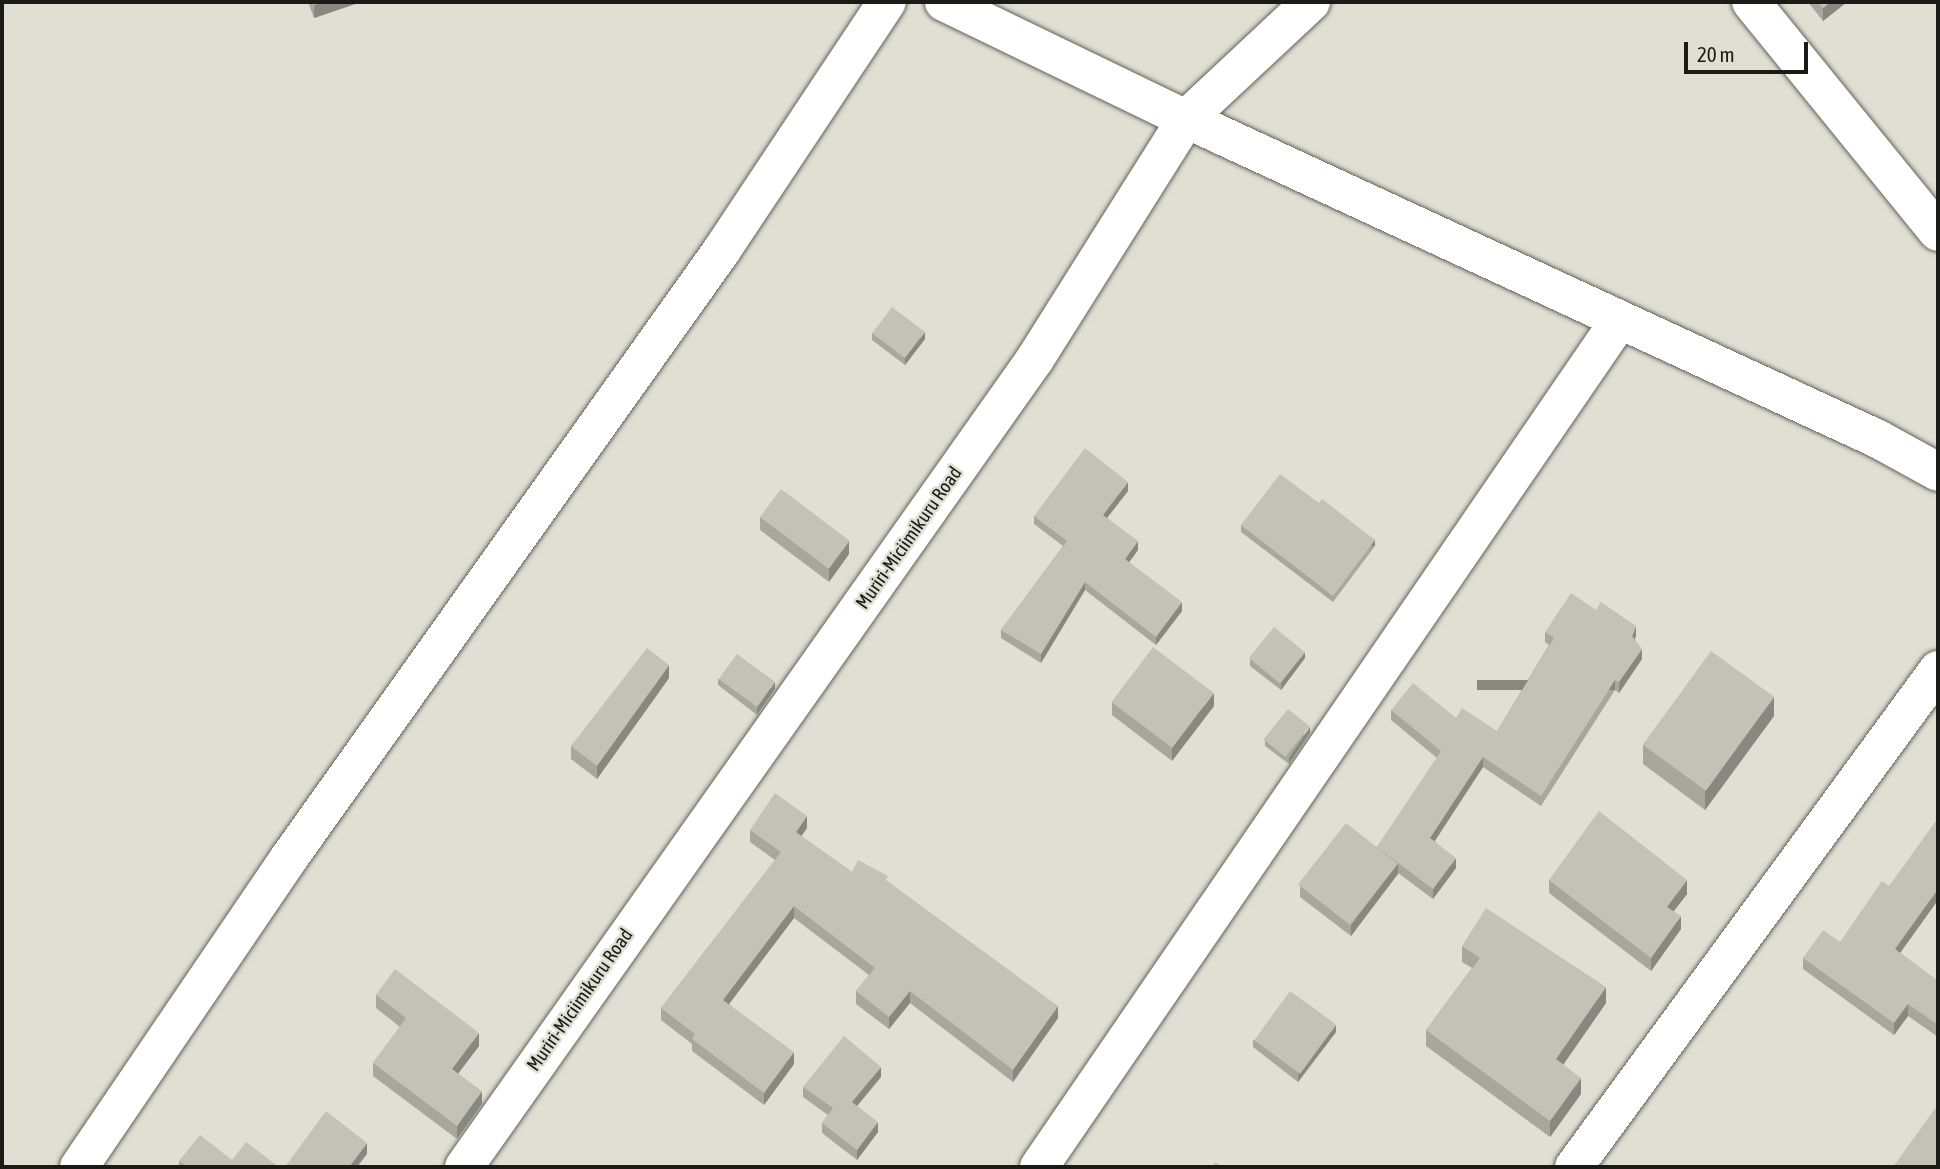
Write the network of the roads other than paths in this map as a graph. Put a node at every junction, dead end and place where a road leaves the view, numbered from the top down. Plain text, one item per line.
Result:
1 (887, 2) edge
2 (944, 2) edge
3 (1311, 2) edge
4 (1751, 2) edge
5 (1186, 119) junction
6 (1938, 232) edge
7 (1619, 321) junction
8 (1938, 471) edge
9 (1938, 670) edge
10 (79, 1167) edge
11 (464, 1167) edge
12 (1039, 1167) edge
13 (1574, 1167) edge

1 - 10 street
2 - 5 street
3 - 5 street, Muriri-Miciimikuru Road
4 - 6 street
5 - 7 street
5 - 11 street, Muriri-Miciimikuru Road
7 - 8 street
7 - 12 street
9 - 13 street

